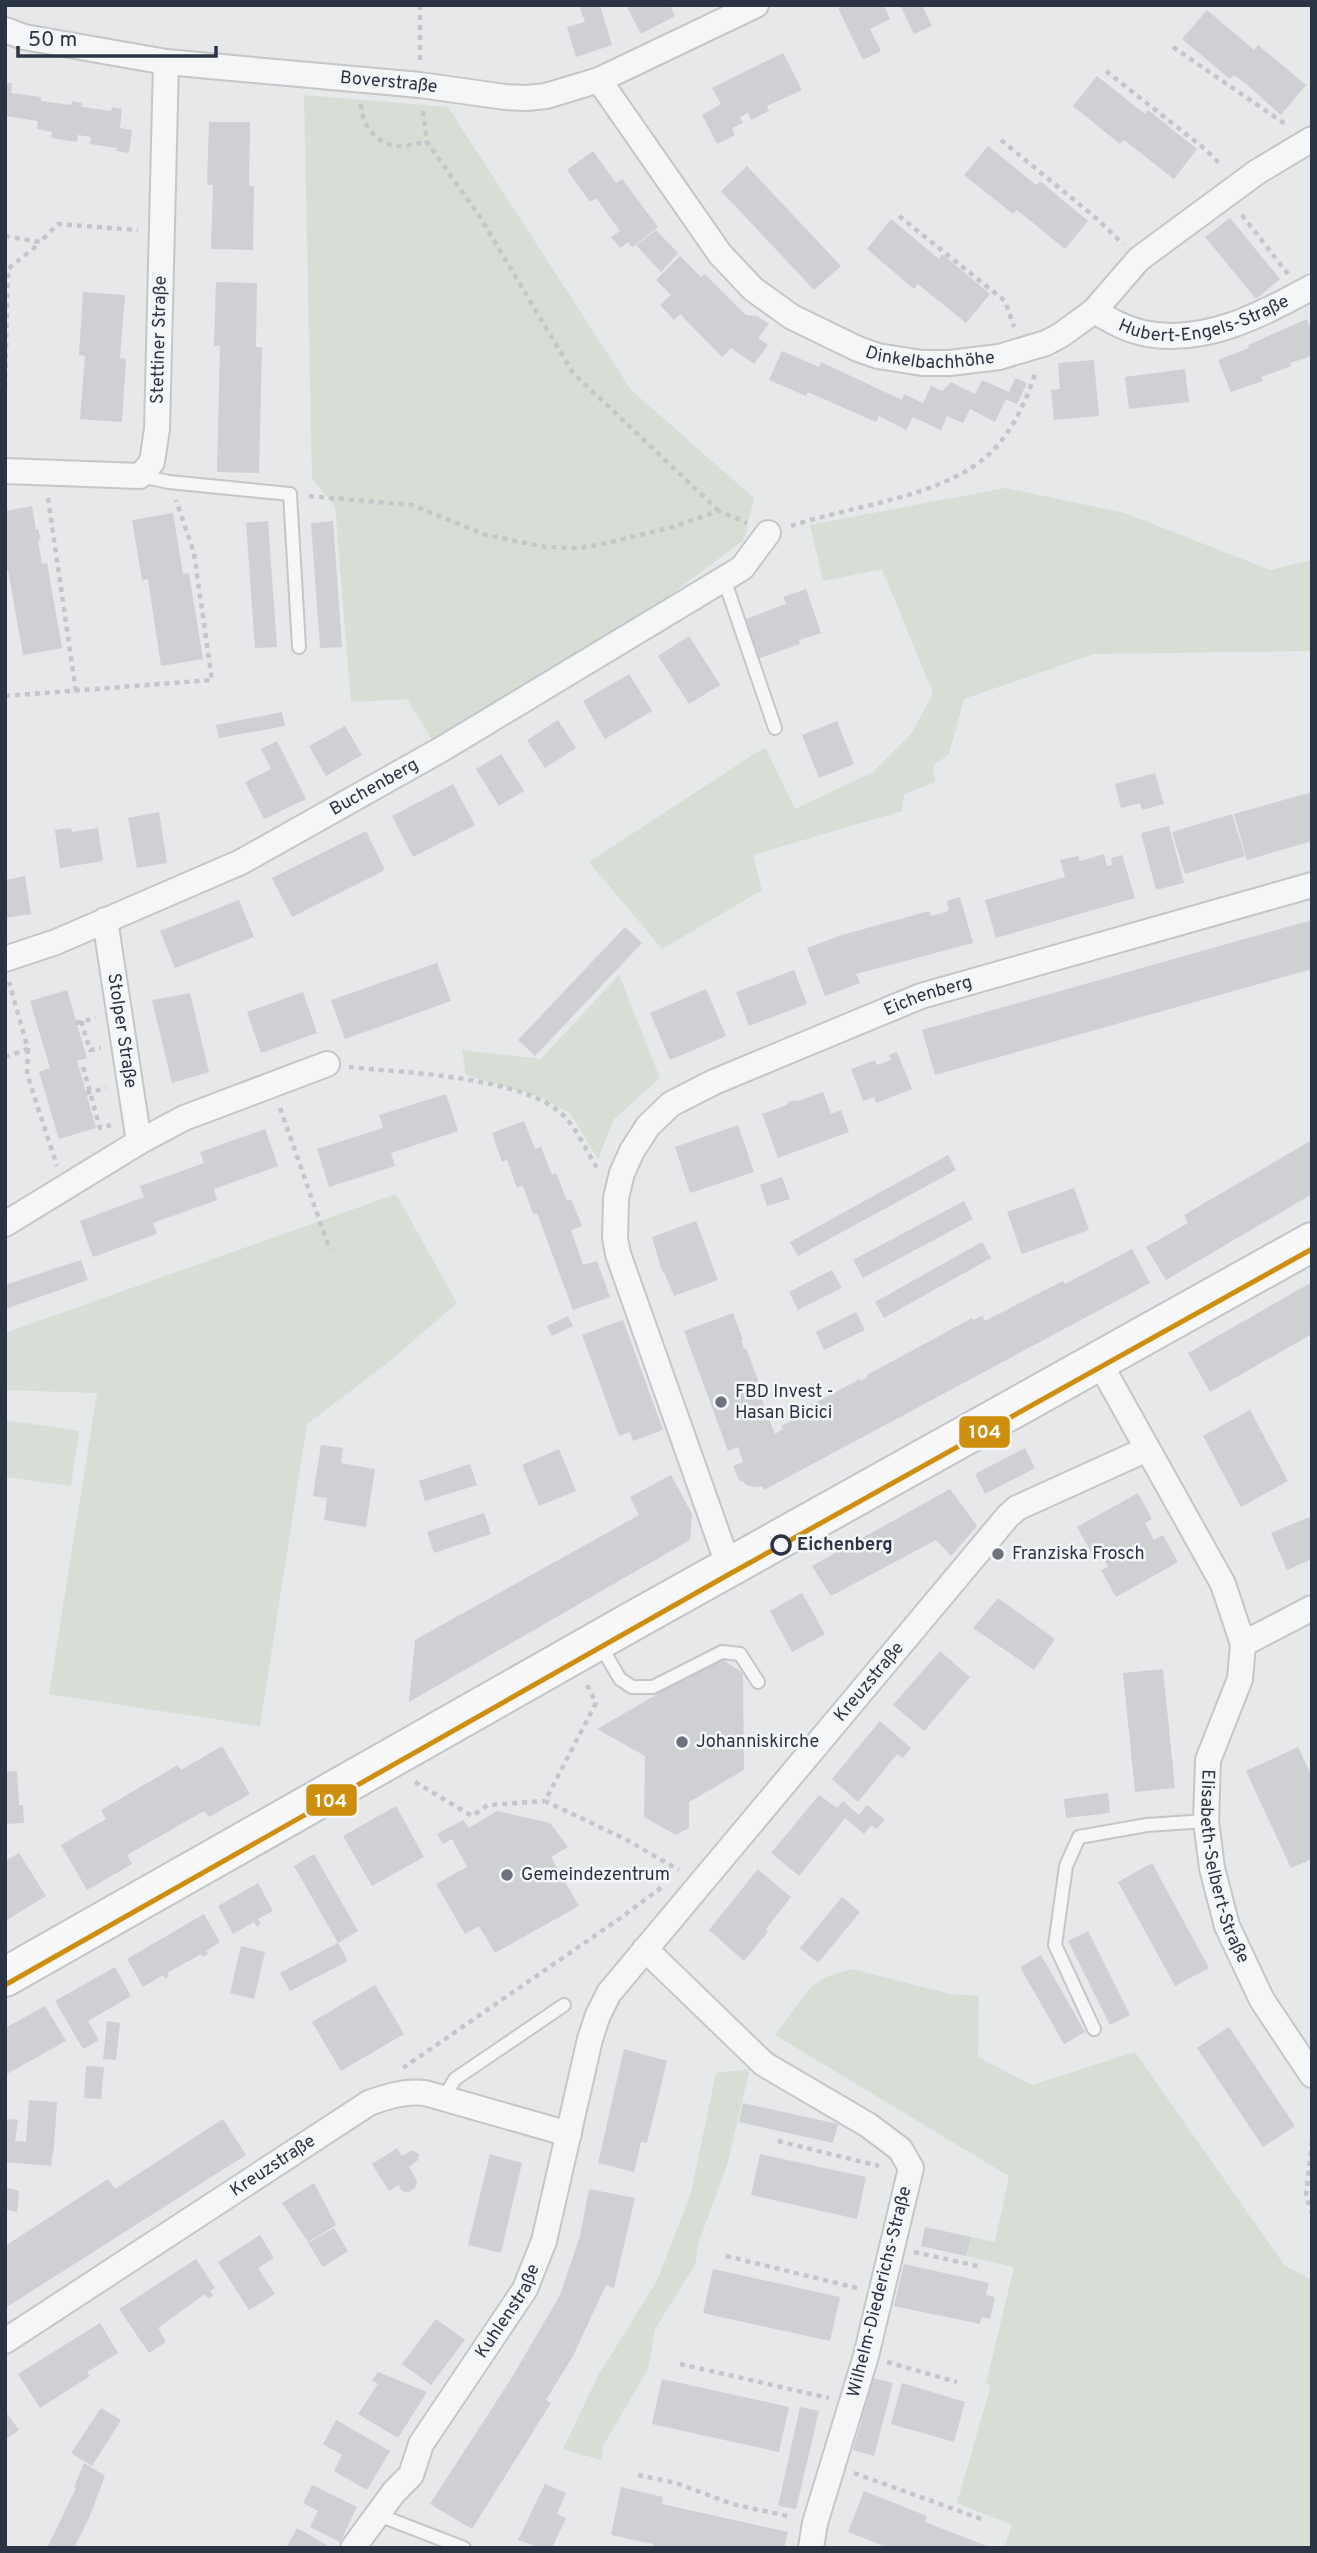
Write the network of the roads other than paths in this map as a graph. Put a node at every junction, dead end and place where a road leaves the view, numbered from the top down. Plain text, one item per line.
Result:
1 (756, 5) edge
2 (5, 30) edge
3 (166, 62) junction
4 (599, 80) junction
5 (1310, 140) edge
6 (1307, 290) edge
7 (1094, 311) junction
8 (5, 471) edge
9 (140, 476) junction
10 (768, 533) road end
11 (724, 579) junction
12 (299, 647) dead end
13 (775, 728) dead end
14 (1312, 885) edge
15 (105, 920) junction
16 (7, 969) edge
17 (327, 1064) road end
18 (135, 1136) junction
19 (5, 1224) edge
20 (1312, 1242) edge
21 (1098, 1360) junction
22 (1147, 1449) junction
23 (729, 1567) junction
24 (1312, 1608) edge
25 (1243, 1644) junction
26 (584, 1649) junction
27 (758, 1682) dead end
28 (1206, 1821) junction
29 (645, 1949) junction
30 (5, 1977) edge
31 (564, 2006) dead end
32 (1094, 2029) dead end
33 (590, 2039) joint
34 (1312, 2075) edge
35 (435, 2095) junction
36 (569, 2134) junction
37 (5, 2341) edge
38 (376, 2514) junction
39 (353, 2548) edge
40 (464, 2548) edge
41 (811, 2548) edge

1 - 4 street, Boverstraße
2 - 3 street, Boverstraße
3 - 4 street, Boverstraße
3 - 9 street, Stettiner Straße
4 - 7 street, Dinkelbachhöhe
5 - 7 street, Dinkelbachhöhe
6 - 7 street, Hubert-Engels-Straße
8 - 9 street
9 - 12 lane
10 - 11 street, Buchenberg
11 - 13 lane
11 - 15 street, Buchenberg
14 - 23 street, Eichenberg
15 - 16 street, Buchenberg
15 - 18 street, Stolper Straße
17 - 18 street
18 - 19 street
20 - 21 main road
21 - 22 street, Elisabeth-Selbert-Straße
21 - 23 main road
22 - 25 street, Elisabeth-Selbert-Straße
22 - 29 street, Kreuzstraße
23 - 26 main road
24 - 25 street
25 - 28 street, Elisabeth-Selbert-Straße
26 - 27 lane
26 - 30 main road
28 - 32 lane
28 - 34 street, Elisabeth-Selbert-Straße
29 - 33 street, Kreuzstraße
29 - 41 street, Wilhelm-Diederichs-Straße
31 - 35 lane
33 - 36 street, Kuhlenstraße
35 - 36 street, Kreuzstraße
35 - 37 street, Kreuzstraße
36 - 38 street, Kuhlenstraße
38 - 39 street, Kuhlenstraße
38 - 40 lane

